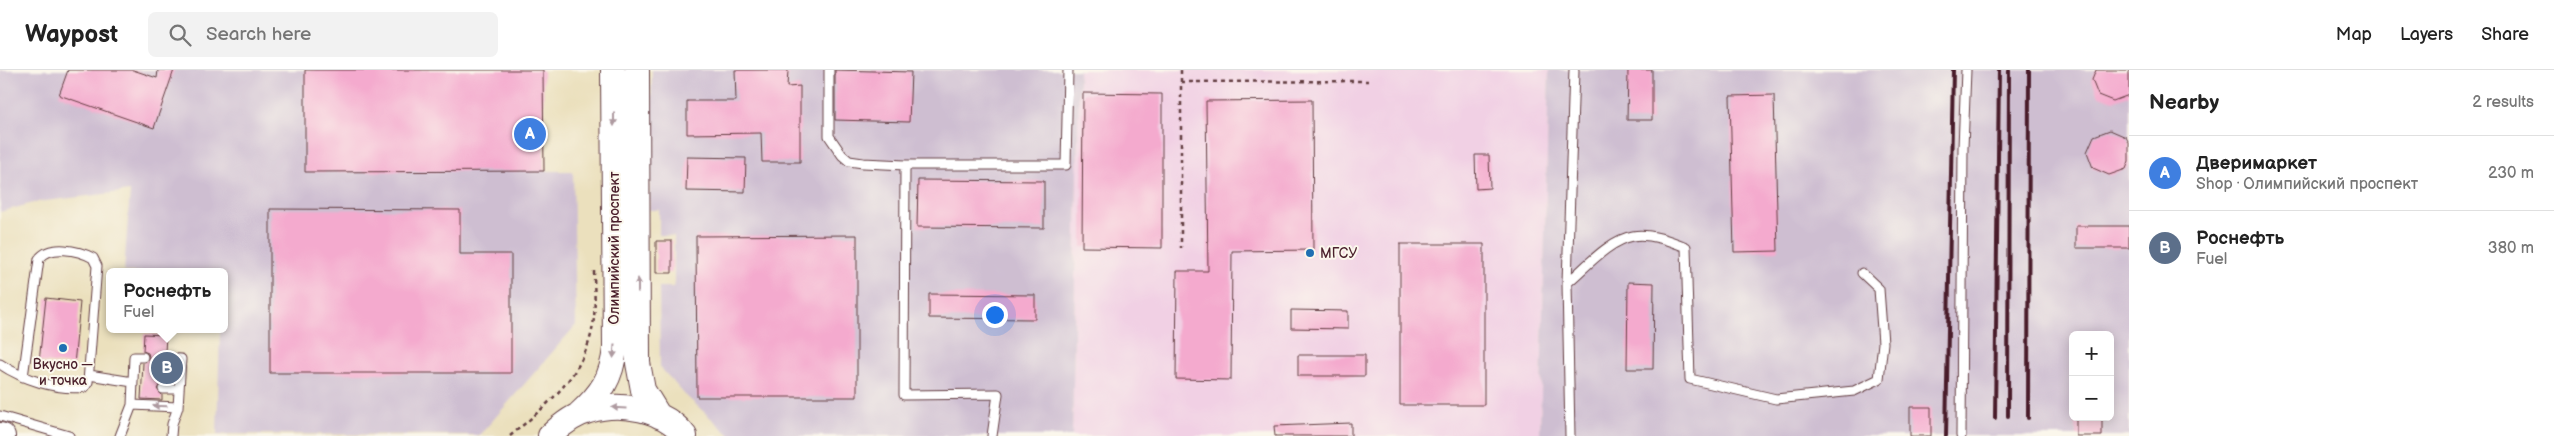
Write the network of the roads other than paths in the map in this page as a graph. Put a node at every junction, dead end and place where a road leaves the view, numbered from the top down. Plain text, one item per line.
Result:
1 (613, 70) edge
2 (637, 70) edge
3 (829, 70) edge
4 (1068, 70) edge
5 (1574, 70) edge
6 (1966, 70) edge
7 (906, 165) junction
8 (1862, 273) dead end
9 (1567, 283) junction
10 (143, 357) dead end
11 (164, 358) dead end
12 (0, 364) edge
13 (89, 375) junction
14 (164, 375) dead end
15 (180, 376) junction
16 (23, 377) junction
17 (136, 381) junction
18 (163, 389) dead end
19 (179, 389) junction
20 (132, 405) junction
21 (178, 407) junction
22 (579, 414) junction
23 (0, 416) edge
24 (659, 416) junction
25 (69, 436) edge
26 (120, 436) edge
27 (171, 436) edge
28 (550, 436) edge
29 (685, 436) edge
30 (992, 436) edge
31 (1570, 436) edge
32 (1961, 436) edge

1 -> 22 main road, Олимпийский проспект
24 -> 2 main road, Олимпийский проспект
3 - 7 lane
4 - 7 lane
5 - 9 lane
6 - 32 lane
7 - 30 lane
8 - 9 lane
9 - 31 lane
10 - 17 lane
11 - 15 lane
12 - 16 lane
13 - 16 lane
13 - 16 lane
13 - 17 lane
14 - 15 lane
15 - 19 lane
17 - 20 lane
18 - 19 lane
19 - 21 lane
21 -> 20 lane
20 - 26 lane
21 - 27 lane
24 -> 22 main road
22 - 28 main road
23 - 25 lane
24 - 29 main road

